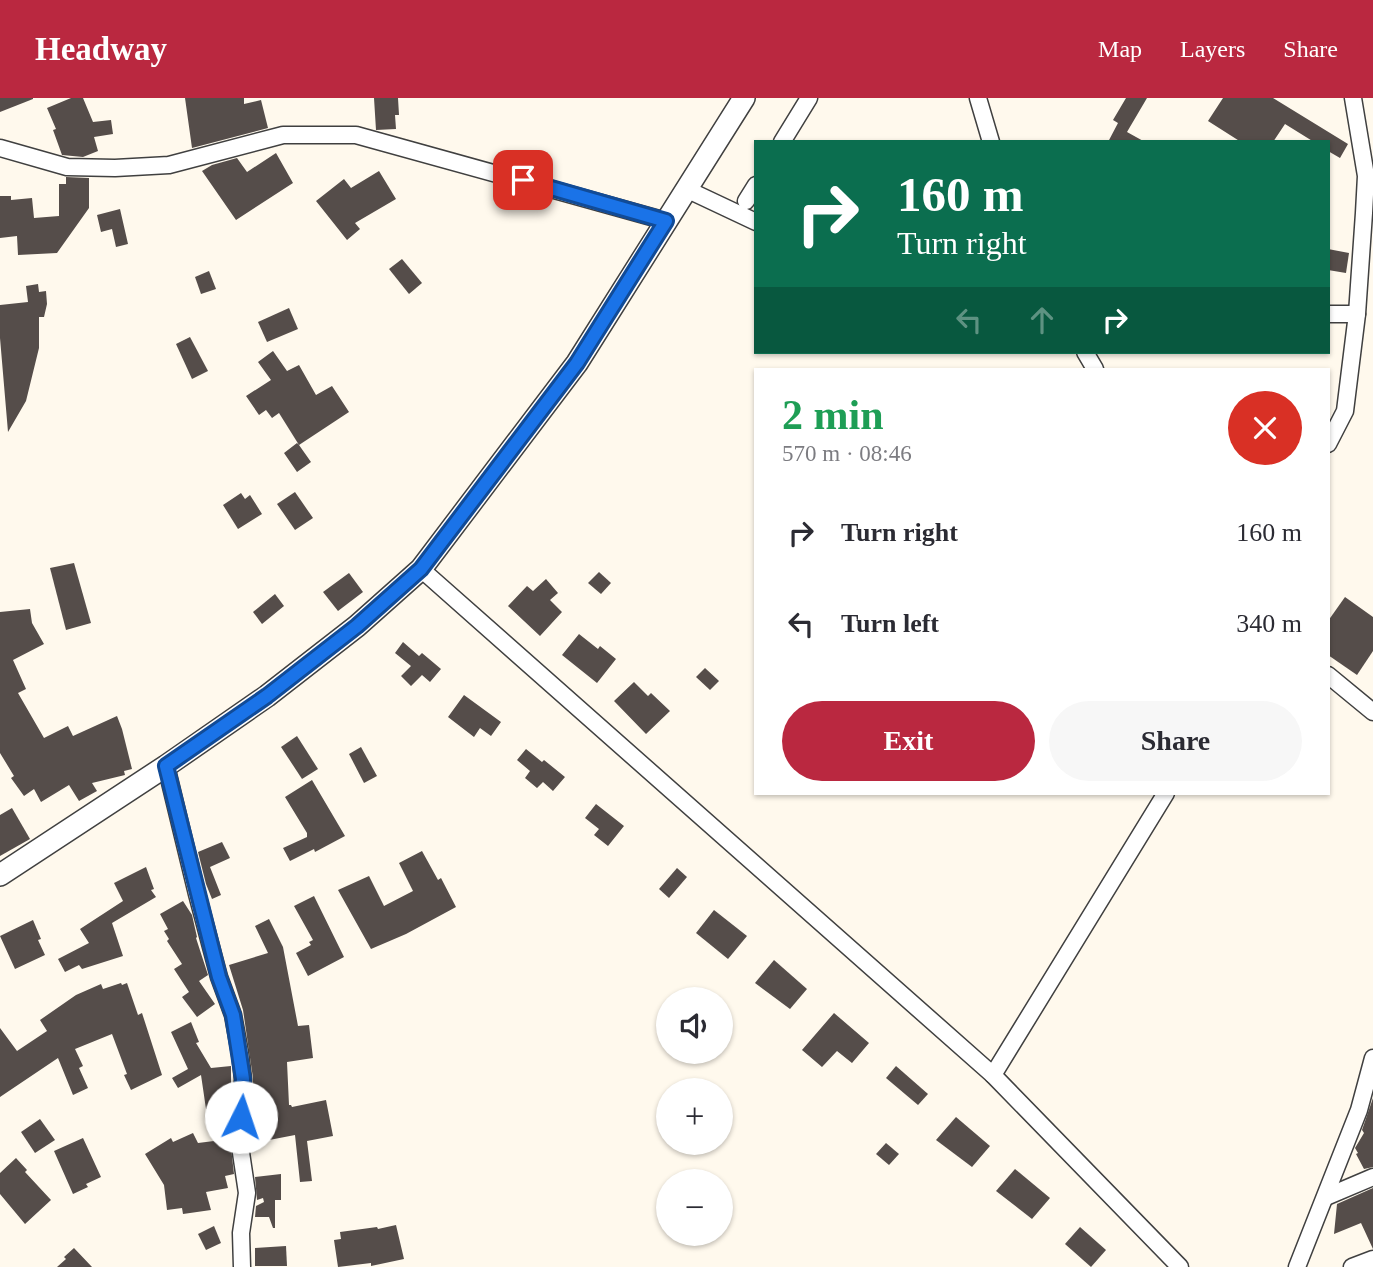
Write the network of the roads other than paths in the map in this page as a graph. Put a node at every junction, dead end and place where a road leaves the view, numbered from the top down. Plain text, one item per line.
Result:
1 (744, 98) edge
2 (809, 98) edge
3 (978, 98) edge
4 (1353, 98) edge
5 (783, 140) edge
6 (990, 140) edge
7 (0, 148) edge
8 (686, 189) junction
9 (754, 189) edge
10 (747, 201) dead end
11 (666, 221) junction
12 (754, 221) edge
13 (1330, 314) edge
14 (1357, 314) junction
15 (1330, 440) edge
16 (421, 569) junction
17 (1330, 677) edge
18 (1373, 712) edge
19 (166, 766) junction
20 (1166, 795) edge
21 (0, 875) edge
22 (1373, 1058) edge
23 (1371, 1074) edge
24 (993, 1075) junction
25 (1373, 1177) edge
26 (1326, 1197) junction
27 (1373, 1259) edge
28 (242, 1267) edge
29 (1180, 1267) edge
30 (1297, 1267) edge
31 (1352, 1267) edge

1 - 8 street
2 - 5 street
3 - 6 street
4 - 14 street
7 - 11 street
8 - 11 street
8 - 12 street
9 - 10 street
11 - 16 street
13 - 14 street
14 - 15 street
16 - 19 street
16 - 24 street
17 - 18 street
19 - 21 street
19 - 28 street
20 - 24 street
22 - 23 street
23 - 26 street
24 - 29 street
25 - 26 street
26 - 30 street
27 - 31 street

